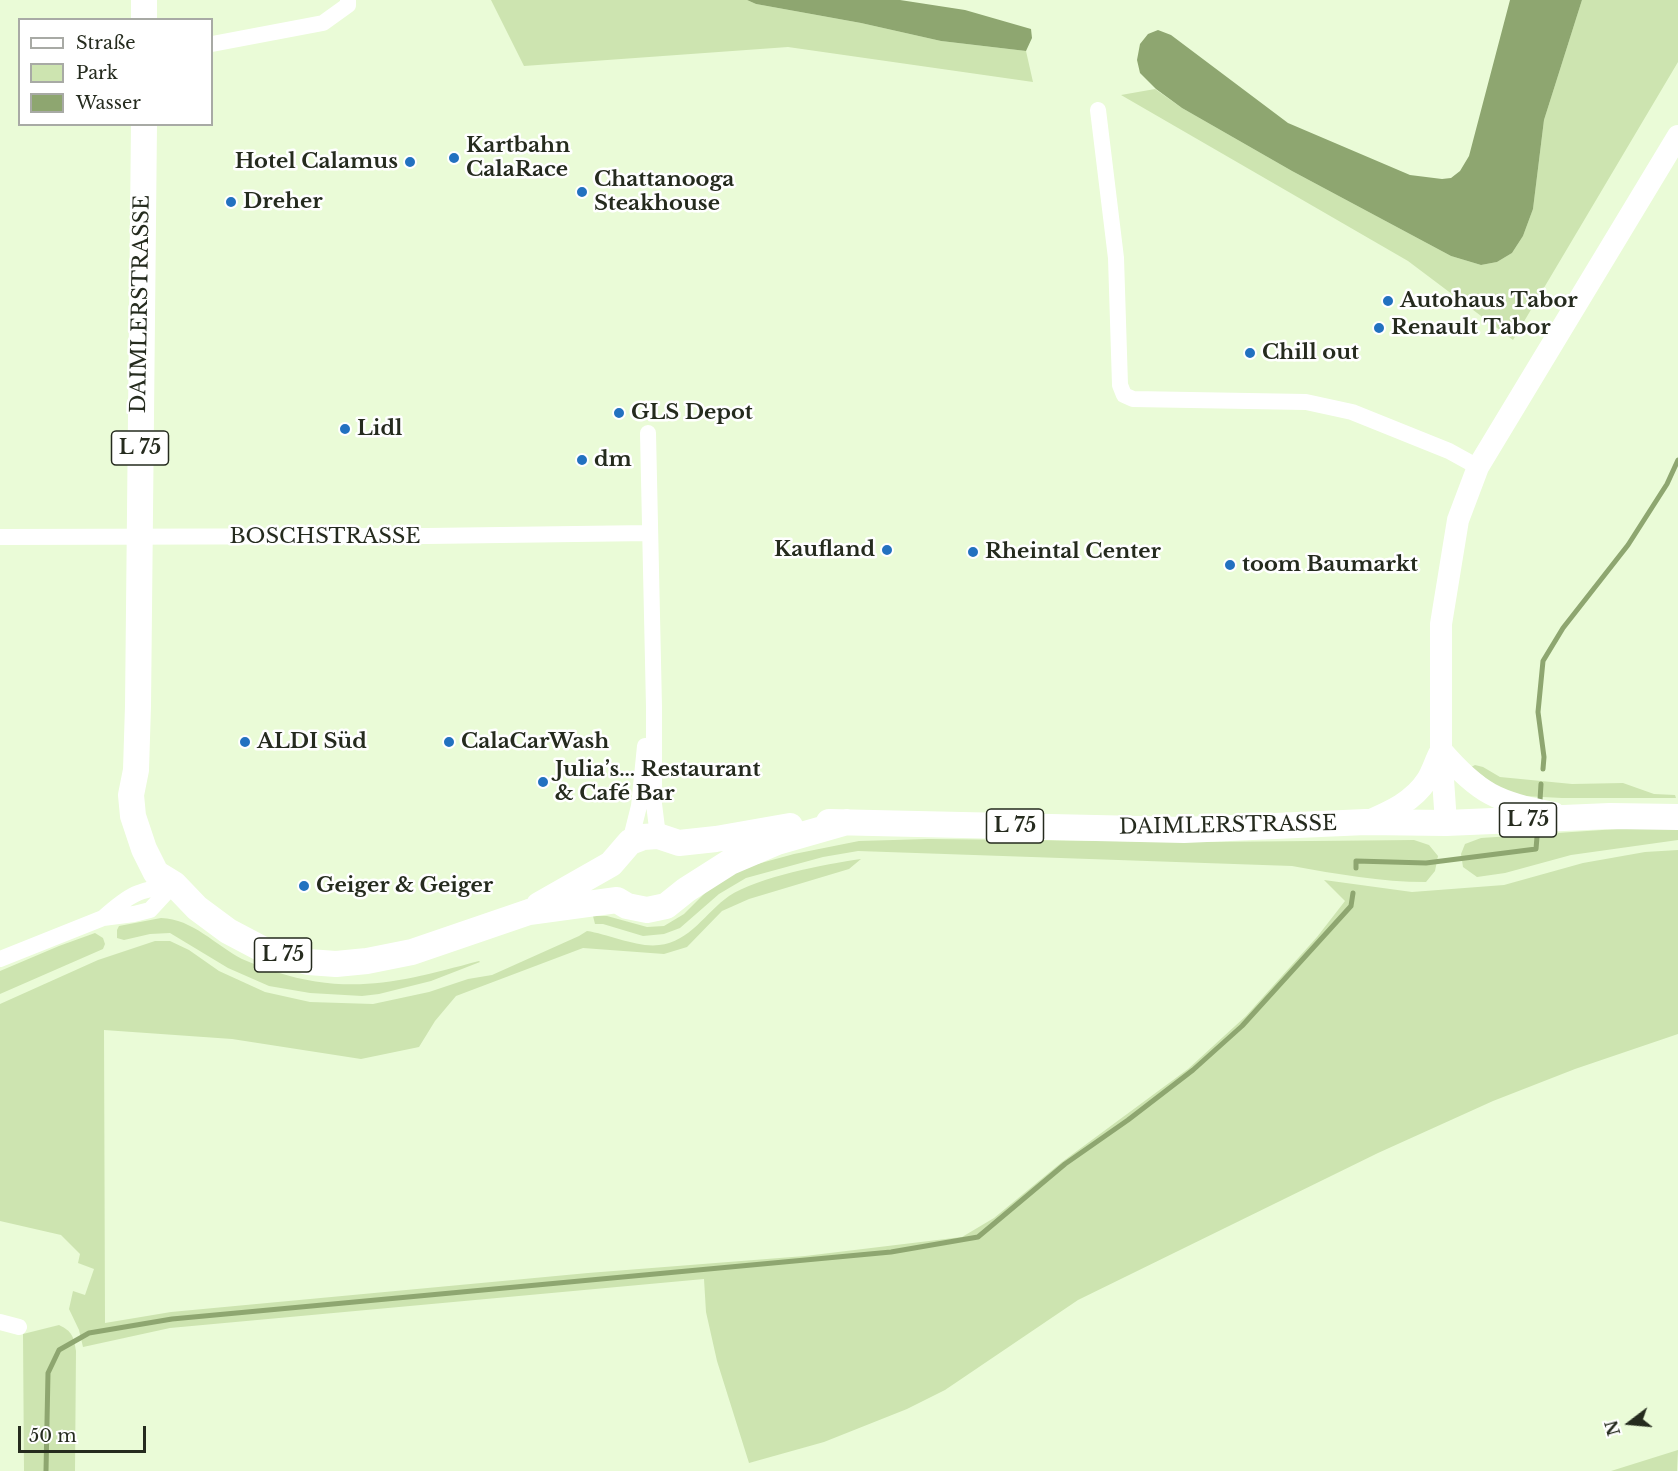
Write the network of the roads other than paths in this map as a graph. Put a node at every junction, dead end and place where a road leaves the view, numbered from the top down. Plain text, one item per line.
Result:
1 (144, 0) edge
2 (348, 0) edge
3 (144, 18) edge
4 (213, 44) edge
5 (1098, 110) dead end
6 (144, 126) edge
7 (1678, 136) edge
8 (648, 433) dead end
9 (1478, 467) junction
10 (650, 533) junction
11 (0, 537) edge
12 (139, 537) junction
13 (654, 707) junction
14 (1441, 750) junction
15 (1678, 804) edge
16 (1610, 816) junction
17 (1678, 817) edge
18 (1580, 818) junction
19 (847, 822) junction
20 (1366, 822) junction
21 (1446, 823) junction
22 (669, 839) junction
23 (630, 842) junction
24 (611, 864) junction
25 (174, 884) junction
26 (686, 890) junction
27 (617, 900) junction
28 (529, 912) junction
29 (0, 959) edge
30 (0, 1322) edge
31 (19, 1327) dead end

1 - 3 main road
2 - 4 street
5 - 9 street
6 - 12 main road, DAIMLERSTRASSE / L 75
7 - 9 street
8 - 10 street
9 - 14 street
10 - 12 street, BOSCHSTRASSE
10 - 13 street
11 - 12 street, BOSCHSTRASSE
12 - 25 main road, DAIMLERSTRASSE / L 75
13 - 22 street
13 - 23 street
14 - 18 street
14 - 20 street
14 - 21 street
15 - 16 main road, DAIMLERSTRASSE / L 75
16 - 17 main road, DAIMLERSTRASSE / L 75
16 - 18 main road, DAIMLERSTRASSE / L 75
18 - 21 main road, DAIMLERSTRASSE / L 75
19 - 20 main road, DAIMLERSTRASSE / L 75
19 - 22 main road, DAIMLERSTRASSE / L 75
19 - 26 main road, DAIMLERSTRASSE / L 75
20 - 21 main road, DAIMLERSTRASSE / L 75
22 - 23 main road, DAIMLERSTRASSE / L 75
22 - 26 main road
23 - 24 main road, DAIMLERSTRASSE / L 75
24 - 27 main road
24 - 28 main road, DAIMLERSTRASSE / L 75
25 - 28 main road, DAIMLERSTRASSE / L 75
25 - 29 street
26 - 27 main road, DAIMLERSTRASSE / L 75
27 - 28 main road, DAIMLERSTRASSE / L 75
30 - 31 street

